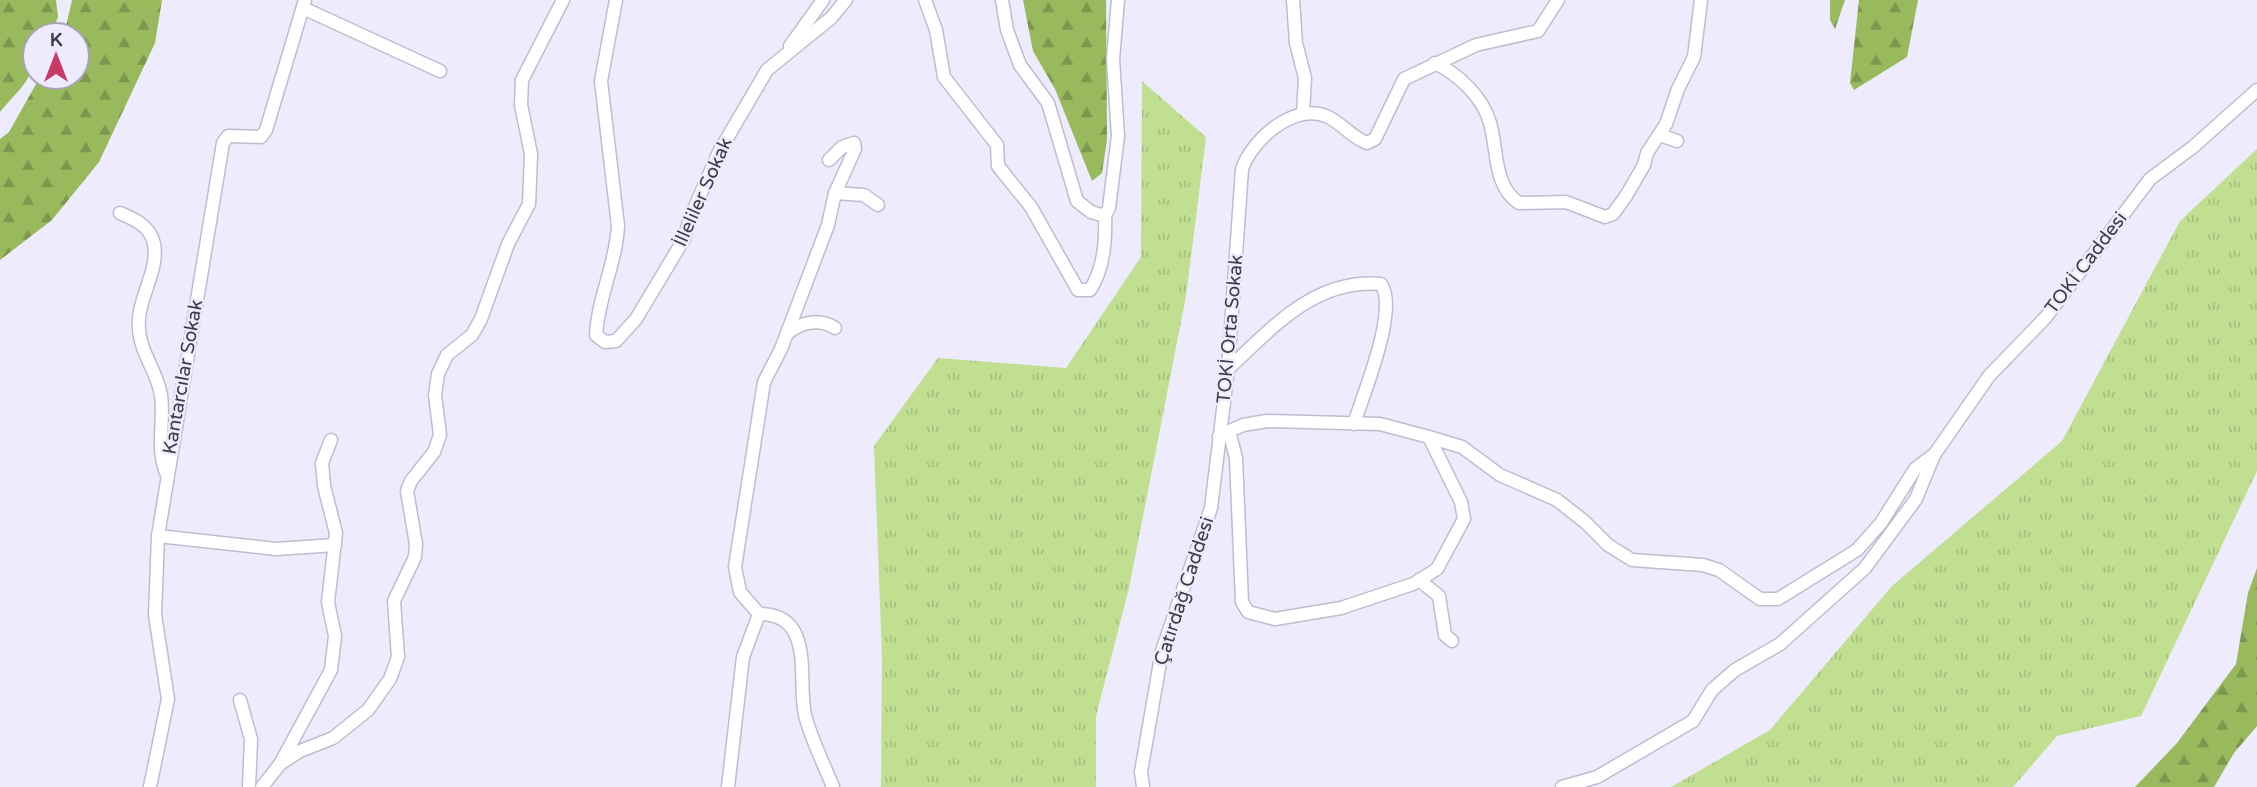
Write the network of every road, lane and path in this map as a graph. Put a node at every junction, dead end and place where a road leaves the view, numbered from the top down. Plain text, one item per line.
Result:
1 (563, 0) edge
2 (616, 0) edge
3 (823, 0) edge
4 (846, 0) edge
5 (925, 0) edge
6 (1002, 0) edge
7 (1118, 0) edge
8 (1293, 0) edge
9 (1558, 0) edge
10 (1701, 0) edge
11 (304, 4) edge
12 (783, 54) junction
13 (1435, 63) junction
14 (440, 71) dead end
15 (2257, 90) edge
16 (1303, 113) junction
17 (1660, 135) junction
18 (1677, 141) dead end
19 (829, 160) dead end
20 (835, 193) junction
21 (878, 205) dead end
22 (120, 213) dead end
23 (1105, 216) junction
24 (835, 328) dead end
25 (787, 334) junction
26 (1228, 369) junction
27 (1354, 424) junction
28 (1224, 434) junction
29 (1429, 437) junction
30 (331, 440) dead end
31 (1934, 455) junction
32 (167, 475) junction
33 (158, 537) junction
34 (335, 545) junction
35 (1419, 580) junction
36 (760, 614) junction
37 (1452, 641) dead end
38 (240, 700) dead end
39 (280, 764) junction
40 (150, 787) edge
41 (249, 787) edge
42 (262, 787) edge
43 (728, 787) edge
44 (833, 787) edge
45 (1143, 787) edge
46 (1562, 787) edge

1 - 39 street
2 - 12 street, İlleliler Sokak
3 - 12 street
4 - 12 street, İlleliler Sokak
5 - 23 street
6 - 23 street
7 - 23 street
8 - 16 street
9 - 13 street
10 - 17 street
11 - 14 street
11 - 32 street, Kantarcılar Sokak
13 - 16 street
13 - 17 street
15 - 31 street, TOKİ Caddesi
16 - 26 street, TOKİ Orta Sokak
17 - 18 street
19 - 20 street
20 - 21 street
20 - 25 street
22 - 32 street
24 - 25 street
25 - 36 street
26 - 27 street
26 - 28 street, TOKİ Orta Sokak
27 - 28 street, TOKİ Orta Sokak
27 - 29 street, TOKİ Orta Sokak
28 - 35 street
28 - 45 street, Çatırdağ Caddesi
29 - 31 street, TOKİ Orta Sokak
29 - 35 street
30 - 34 street
31 - 46 street
32 - 33 street, Kantarcılar Sokak
33 - 34 street
33 - 40 street, Kantarcılar Sokak
34 - 39 street
35 - 37 street
36 - 43 street
36 - 44 street
38 - 41 street
39 - 42 street

